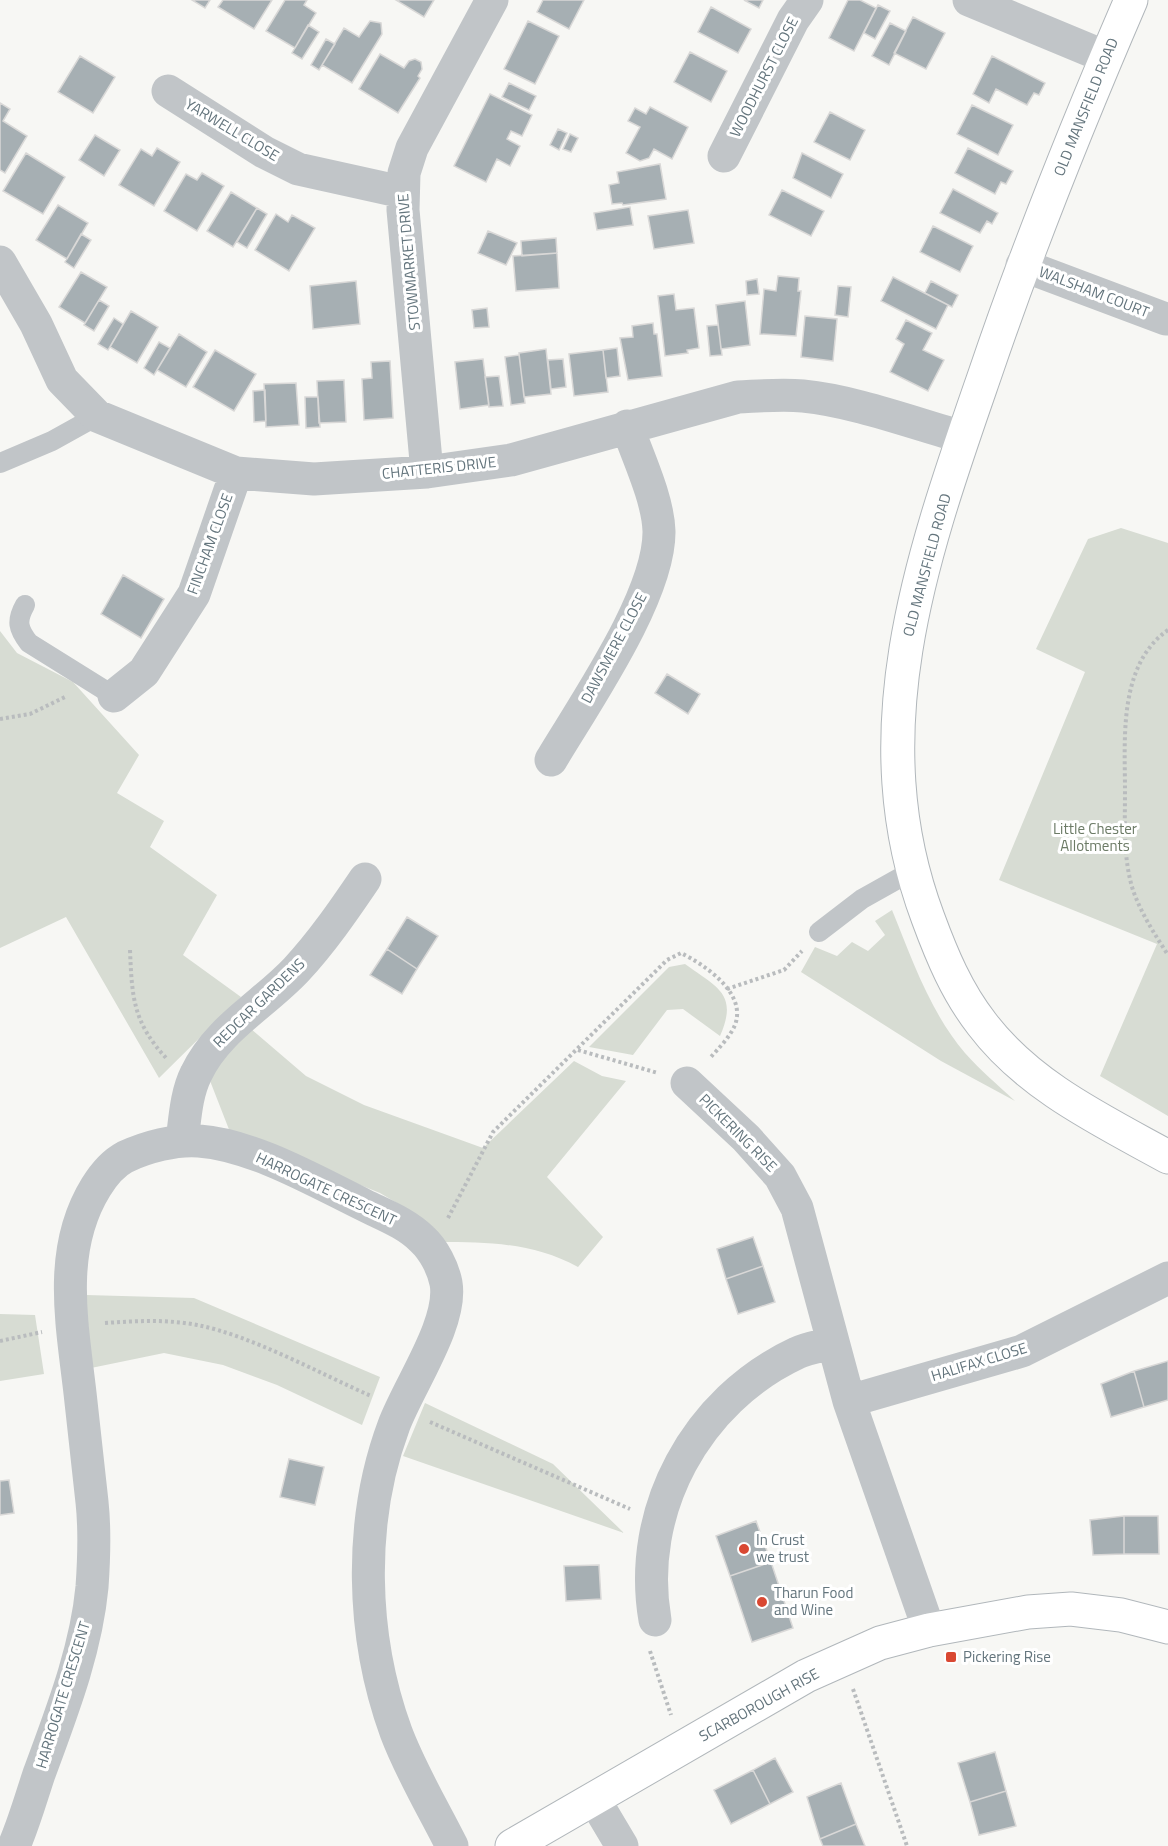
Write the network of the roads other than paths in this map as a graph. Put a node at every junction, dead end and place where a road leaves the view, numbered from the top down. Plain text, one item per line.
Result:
1 (492, 0) edge
2 (807, 0) edge
3 (969, 0) edge
4 (1131, 0) edge
5 (1106, 57) junction
6 (168, 92) dead end
7 (724, 156) dead end
8 (402, 192) junction
9 (0, 262) edge
10 (1022, 265) junction
11 (1166, 320) dead end
12 (97, 416) junction
13 (627, 426) junction
14 (963, 437) junction
15 (0, 463) edge
16 (427, 472) junction
17 (236, 473) junction
18 (25, 605) dead end
19 (102, 689) joint
20 (551, 760) dead end
21 (912, 871) junction
22 (365, 879) dead end
23 (819, 932) road end
24 (687, 1083) road end
25 (182, 1141) junction
26 (1168, 1156) edge
27 (1168, 1278) edge
28 (832, 1343) junction
29 (849, 1401) junction
30 (656, 1620) road end
31 (1168, 1627) edge
32 (929, 1630) junction
33 (594, 1799) junction
34 (14, 1846) edge
35 (452, 1846) edge
36 (512, 1846) edge
37 (622, 1846) edge

1 - 8 street, STOWMARKET DRIVE
2 - 7 street, WOODHURST CLOSE
3 - 5 street
4 - 5 street, OLD MANSFIELD ROAD
5 - 10 street, OLD MANSFIELD ROAD
6 - 8 street, YARWELL CLOSE
8 - 16 street, STOWMARKET DRIVE
9 - 12 street, CHATTERIS DRIVE
10 - 11 street, WALSHAM COURT
10 - 14 street, OLD MANSFIELD ROAD
12 - 15 lane
12 - 17 street, CHATTERIS DRIVE
13 - 14 street, CHATTERIS DRIVE
13 - 16 street, CHATTERIS DRIVE
13 - 20 street, DAWSMERE CLOSE
14 - 21 street, OLD MANSFIELD ROAD
16 - 17 street, CHATTERIS DRIVE
17 - 19 street, FINCHAM CLOSE
18 - 19 lane
21 - 23 lane
21 - 26 street, OLD MANSFIELD ROAD
22 - 25 street, REDCAR GARDENS
24 - 28 street, PICKERING RISE
25 - 34 street, HARROGATE CRESCENT
25 - 35 street, HARROGATE CRESCENT
27 - 29 street, HALIFAX CLOSE
28 - 29 street, PICKERING RISE
28 - 30 street
29 - 32 street, PICKERING RISE
31 - 32 street, SCARBOROUGH RISE
32 - 33 street, SCARBOROUGH RISE
33 - 36 street, SCARBOROUGH RISE
33 - 37 street

